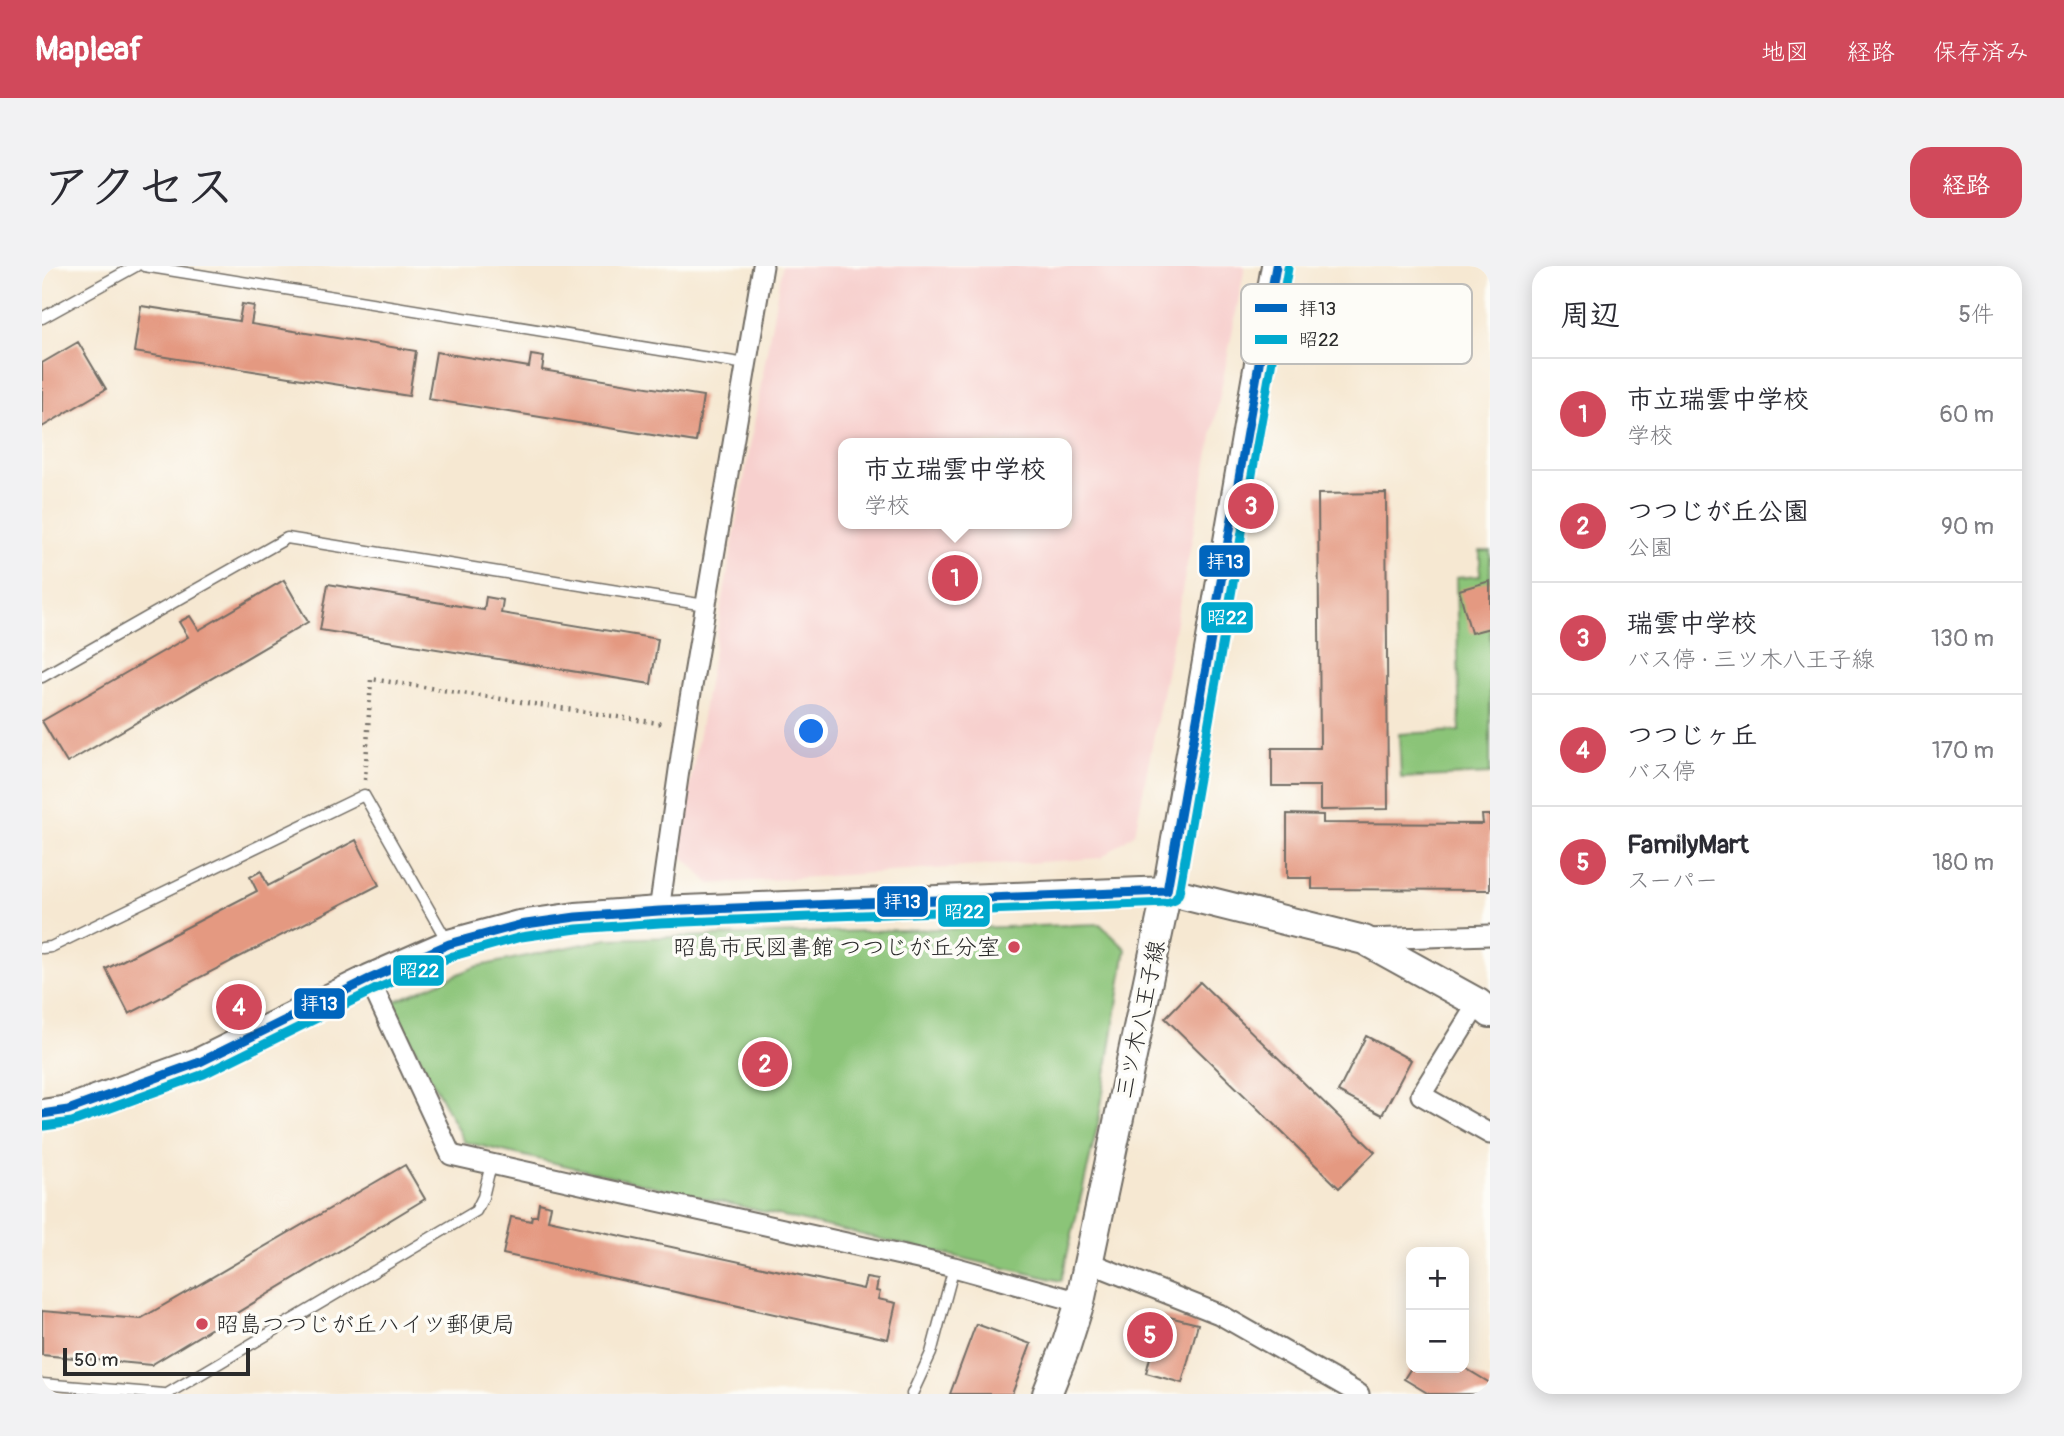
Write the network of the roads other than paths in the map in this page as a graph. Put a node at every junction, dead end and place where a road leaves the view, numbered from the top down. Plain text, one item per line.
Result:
1 (135, 266) edge
2 (144, 266) edge
3 (763, 266) edge
4 (1276, 266) edge
5 (1273, 284) edge
6 (42, 318) edge
7 (746, 364) junction
8 (1259, 364) edge
9 (705, 605) junction
10 (42, 677) edge
11 (1167, 891) junction
12 (659, 911) junction
13 (1490, 936) edge
14 (1364, 940) junction
15 (449, 944) junction
16 (42, 947) edge
17 (369, 979) junction
18 (1484, 1008) edge
19 (42, 1114) edge
20 (1490, 1134) edge
21 (491, 1164) junction
22 (1088, 1262) junction
23 (954, 1267) junction
24 (1080, 1302) junction
25 (42, 1384) edge
26 (60, 1385) junction
27 (68, 1394) edge
28 (165, 1394) edge
29 (912, 1394) edge
30 (1047, 1394) edge
31 (1359, 1394) edge

1 - 6 lane
2 - 7 lane
3 - 7 street
4 - 5 street, 三ツ木八王子線
7 - 9 street
8 - 11 street, 三ツ木八王子線
9 - 10 lane
9 - 12 street
11 - 12 street
11 - 14 street
11 - 22 street, 三ツ木八王子線
12 - 15 street
13 - 14 street
14 - 18 street
15 - 16 lane
15 - 17 street
17 - 19 street
17 - 21 street
18 - 20 street
21 - 23 street
21 - 28 lane
22 - 24 street, 三ツ木八王子線
22 - 31 street
23 - 24 street
23 - 29 lane
24 - 30 street, 三ツ木八王子線
25 - 26 lane
26 - 27 lane
26 - 28 lane

